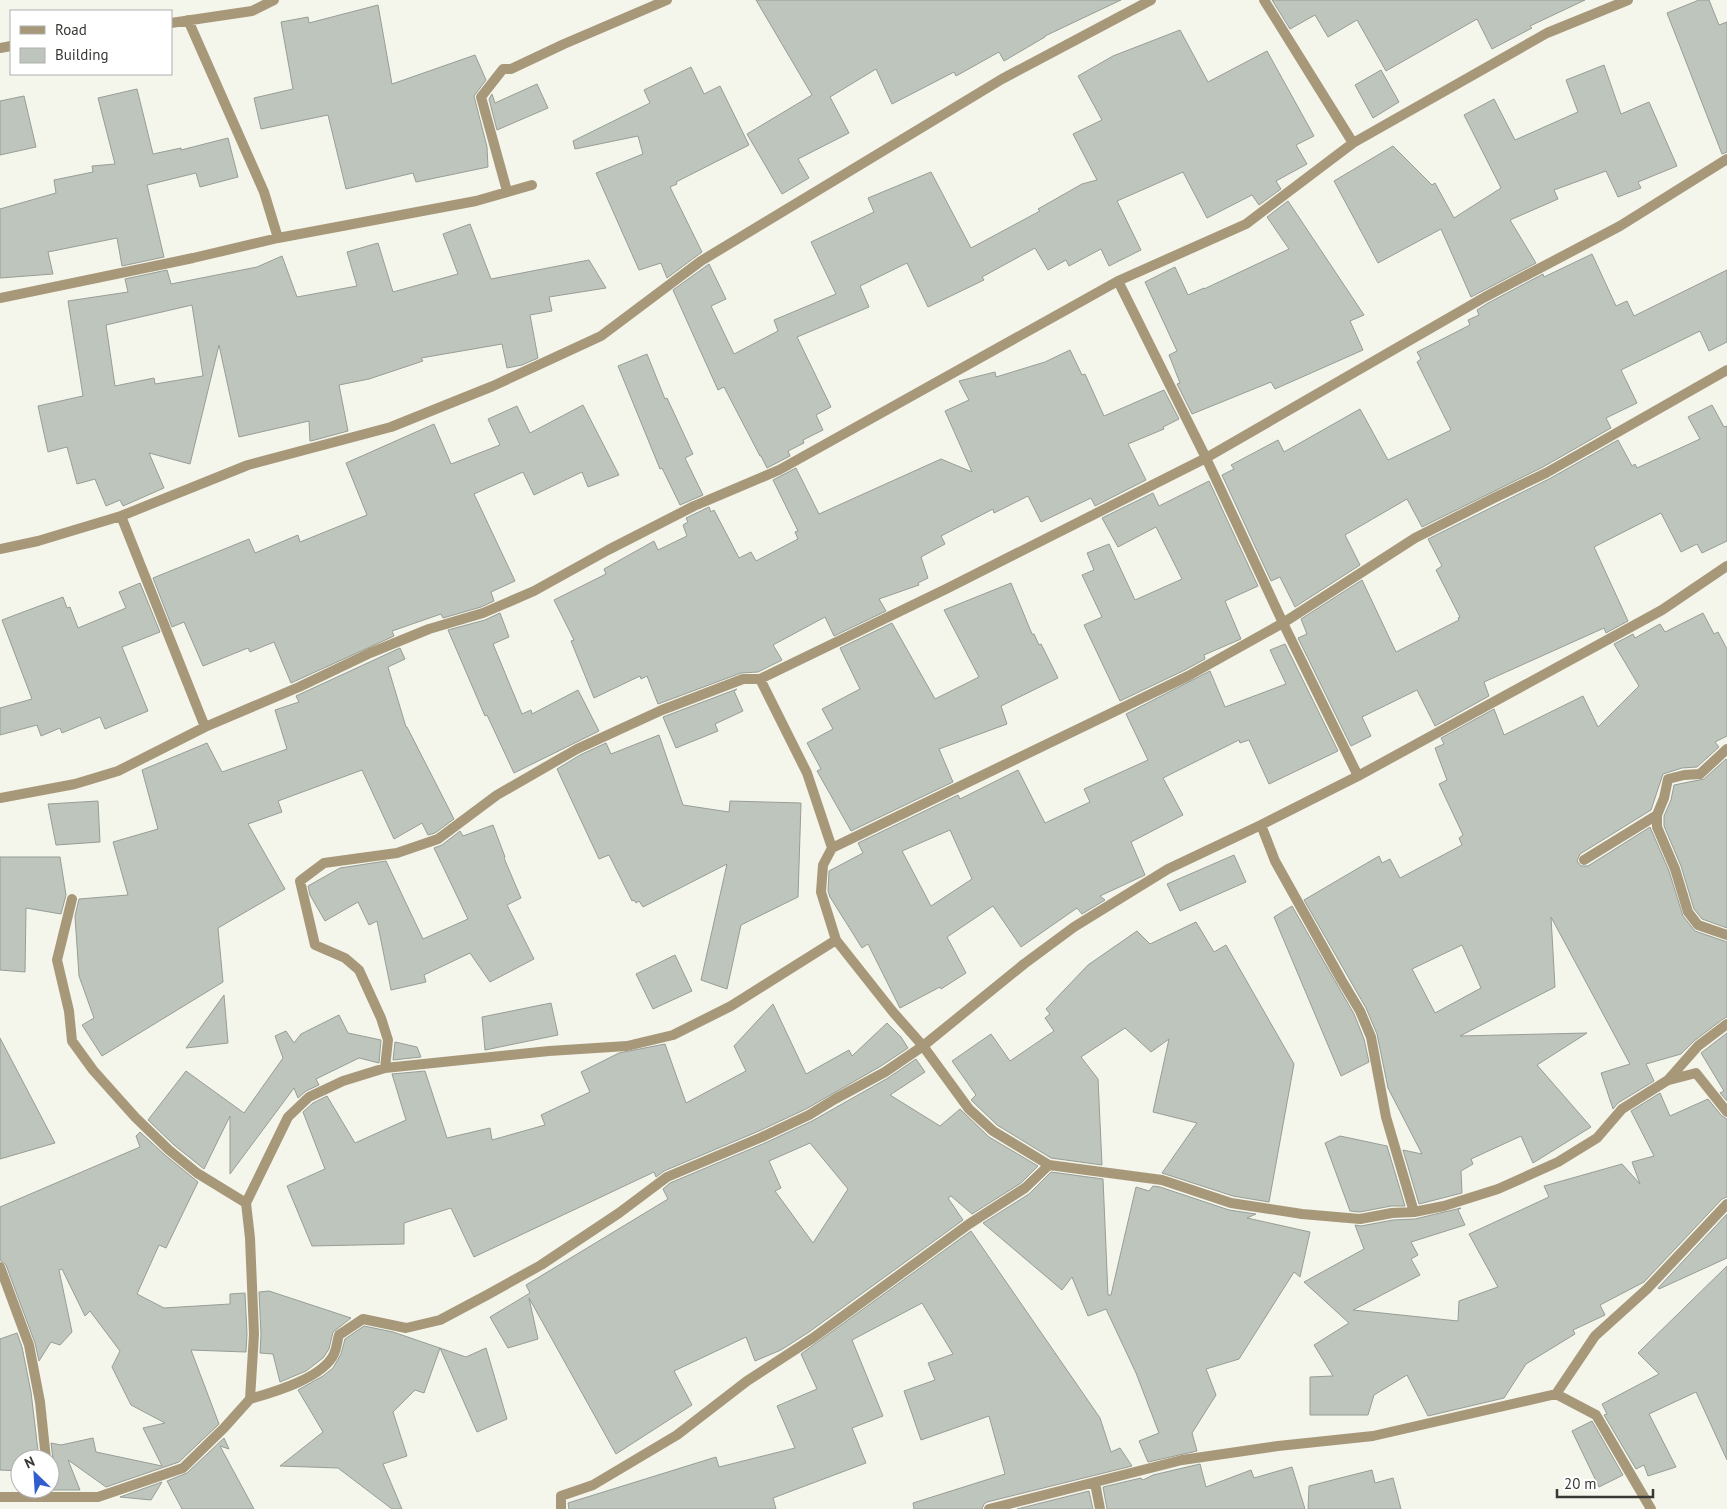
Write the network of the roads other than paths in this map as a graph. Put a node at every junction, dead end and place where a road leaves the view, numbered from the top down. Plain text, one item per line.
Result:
1 (274, 0) edge
2 (667, 0) edge
3 (1151, 0) edge
4 (1264, 0) edge
5 (1628, 0) edge
6 (188, 20) junction
7 (172, 23) edge
8 (1353, 143) junction
9 (1727, 158) edge
10 (532, 185) dead end
11 (507, 191) junction
12 (278, 238) junction
13 (1118, 281) junction
14 (0, 298) edge
15 (1727, 370) edge
16 (1206, 458) junction
17 (121, 516) junction
18 (0, 549) edge
19 (1727, 566) edge
20 (1283, 624) junction
21 (760, 679) junction
22 (206, 727) junction
23 (1727, 749) edge
24 (1358, 776) junction
25 (0, 798) edge
26 (1657, 815) junction
27 (1261, 825) junction
28 (832, 848) junction
29 (1584, 860) dead end
30 (72, 899) dead end
31 (1727, 935) edge
32 (836, 940) junction
33 (1727, 1024) edge
34 (923, 1046) junction
35 (384, 1068) junction
36 (1668, 1080) junction
37 (1727, 1112) edge
38 (1049, 1164) junction
39 (246, 1203) junction
40 (1727, 1204) edge
41 (1414, 1212) junction
42 (0, 1267) edge
43 (1556, 1394) junction
44 (250, 1399) junction
45 (45, 1449) edge
46 (1095, 1483) junction
47 (60, 1494) edge
48 (561, 1509) edge
49 (989, 1509) edge
50 (1100, 1509) edge
51 (1651, 1509) edge

1 - 6 street
2 - 11 street
3 - 17 street
4 - 8 street
5 - 8 street
6 - 7 street
6 - 12 street
8 - 13 street
9 - 16 street
10 - 11 street
11 - 12 street
12 - 14 street
13 - 16 street
13 - 22 street
15 - 20 street
16 - 20 street
16 - 21 street
17 - 18 street
17 - 22 street
19 - 24 street
20 - 24 street
20 - 28 street
21 - 28 street
21 - 35 street
22 - 25 street
23 - 26 street
24 - 27 street
26 - 29 street
26 - 31 street
27 - 34 street
27 - 41 street
28 - 32 street
30 - 39 street
32 - 34 street
32 - 35 street
33 - 36 street
34 - 38 street
34 - 44 street
35 - 39 street
36 - 37 street
36 - 41 street
38 - 41 street
38 - 48 street
39 - 44 street
40 - 43 street
42 - 45 street
43 - 46 street
43 - 51 street
44 - 47 street
46 - 49 street
46 - 50 street

